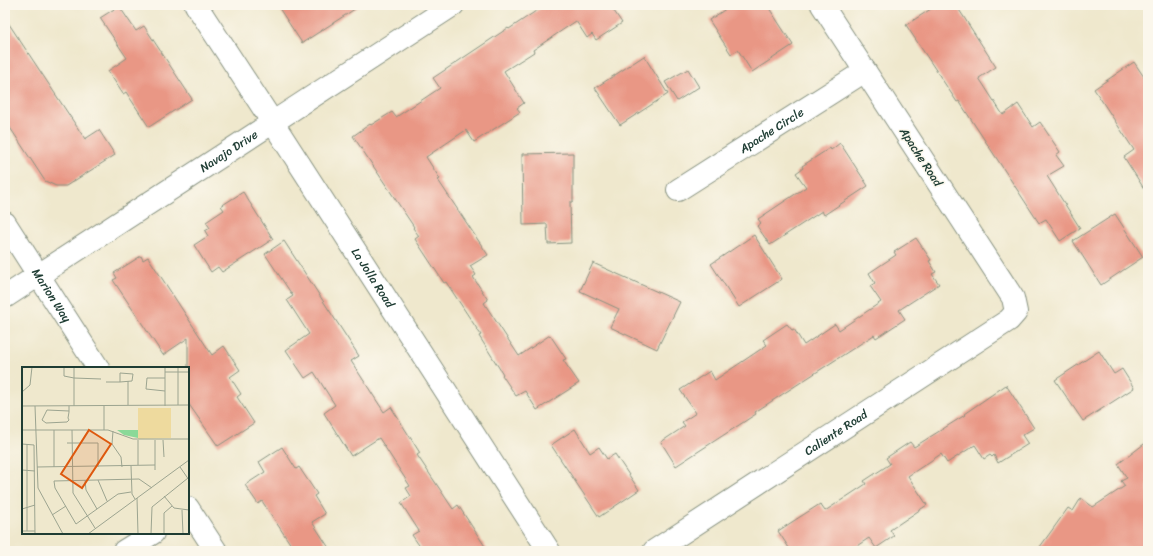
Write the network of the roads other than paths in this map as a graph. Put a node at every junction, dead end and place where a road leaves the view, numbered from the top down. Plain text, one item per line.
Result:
1 (196, 5) edge
2 (453, 5) edge
3 (822, 5) edge
4 (865, 71) junction
5 (273, 123) junction
6 (678, 190) dead end
7 (5, 223) edge
8 (39, 275) junction
9 (5, 297) edge
10 (1016, 312) joint
11 (97, 367) edge
12 (189, 511) edge
13 (151, 534) edge
14 (124, 551) edge
15 (216, 551) edge
16 (549, 551) edge
17 (654, 551) edge

1 - 5 street, La Jolla Road
2 - 5 street, Navajo Drive
3 - 4 street, Apache Road
4 - 6 street, Apache Circle
4 - 10 street, Apache Road
5 - 8 street, Navajo Drive
5 - 16 street, La Jolla Road
7 - 8 street, Marion Way
8 - 9 street, Navajo Drive
8 - 11 street, Marion Way
10 - 17 street, Caliente Road
12 - 15 street
13 - 14 street

